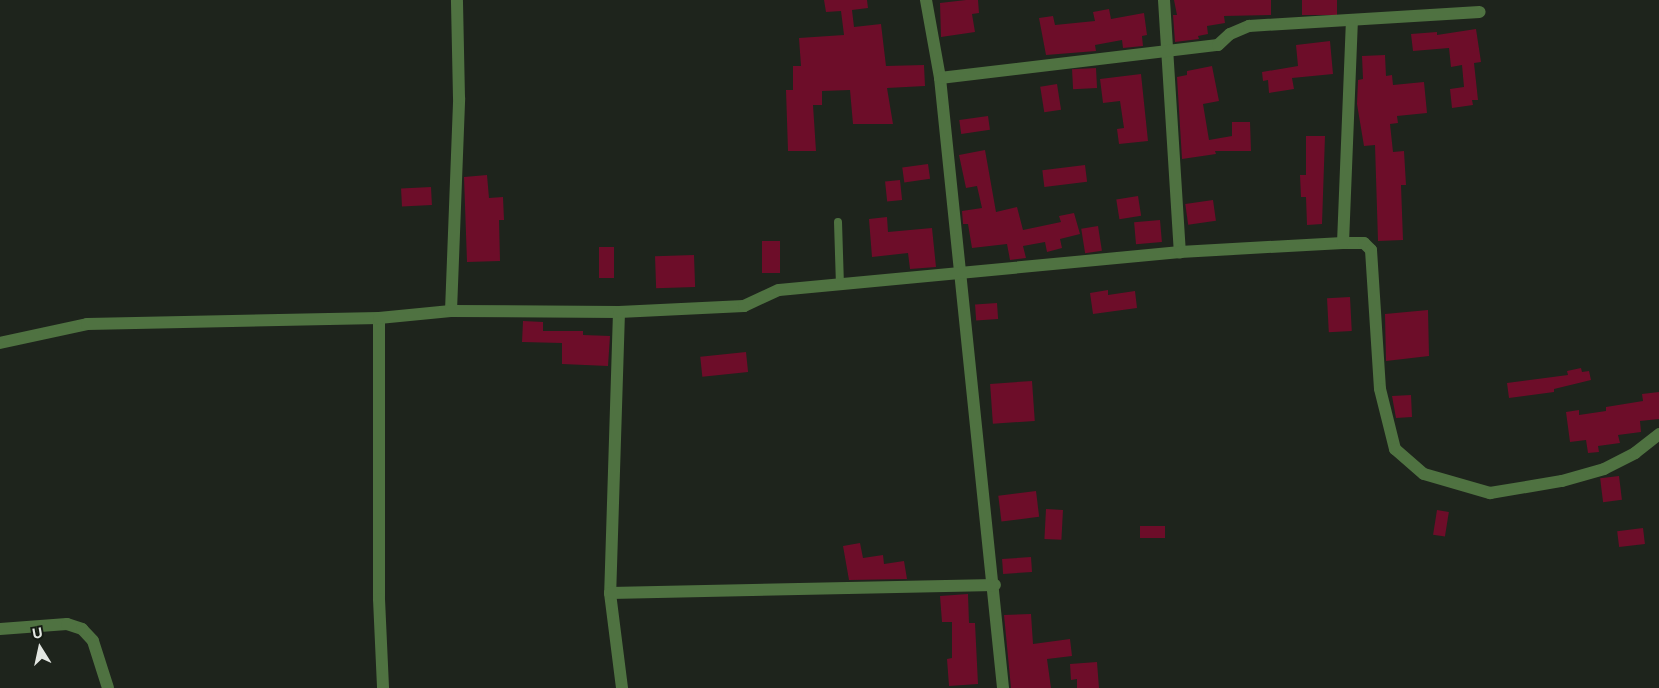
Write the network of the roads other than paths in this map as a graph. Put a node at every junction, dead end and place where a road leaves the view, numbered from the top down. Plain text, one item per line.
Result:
1 (457, 0) edge
2 (926, 0) edge
3 (1164, 0) edge
4 (1480, 12) dead end
5 (1352, 21) junction
6 (1167, 51) junction
7 (940, 78) junction
8 (838, 222) dead end
9 (1343, 243) junction
10 (1180, 252) junction
11 (960, 275) junction
12 (840, 285) junction
13 (451, 311) junction
14 (619, 312) junction
15 (379, 318) junction
16 (0, 343) edge
17 (1659, 434) edge
18 (995, 585) junction
19 (610, 594) junction
20 (0, 629) edge
21 (108, 688) edge
22 (383, 688) edge
23 (622, 688) edge
24 (1003, 688) edge

1 - 13 street
2 - 7 street
3 - 6 street
4 - 5 street
5 - 6 street
5 - 9 street
6 - 7 street
6 - 10 street
7 - 11 street
8 - 12 lane
9 - 10 street
9 - 17 street
10 - 11 street
11 - 12 street
11 - 18 street
12 - 14 street
13 - 14 street
13 - 15 street
14 - 19 street
15 - 16 street
15 - 22 street
18 - 19 street
18 - 24 street
19 - 23 street
20 - 21 street

